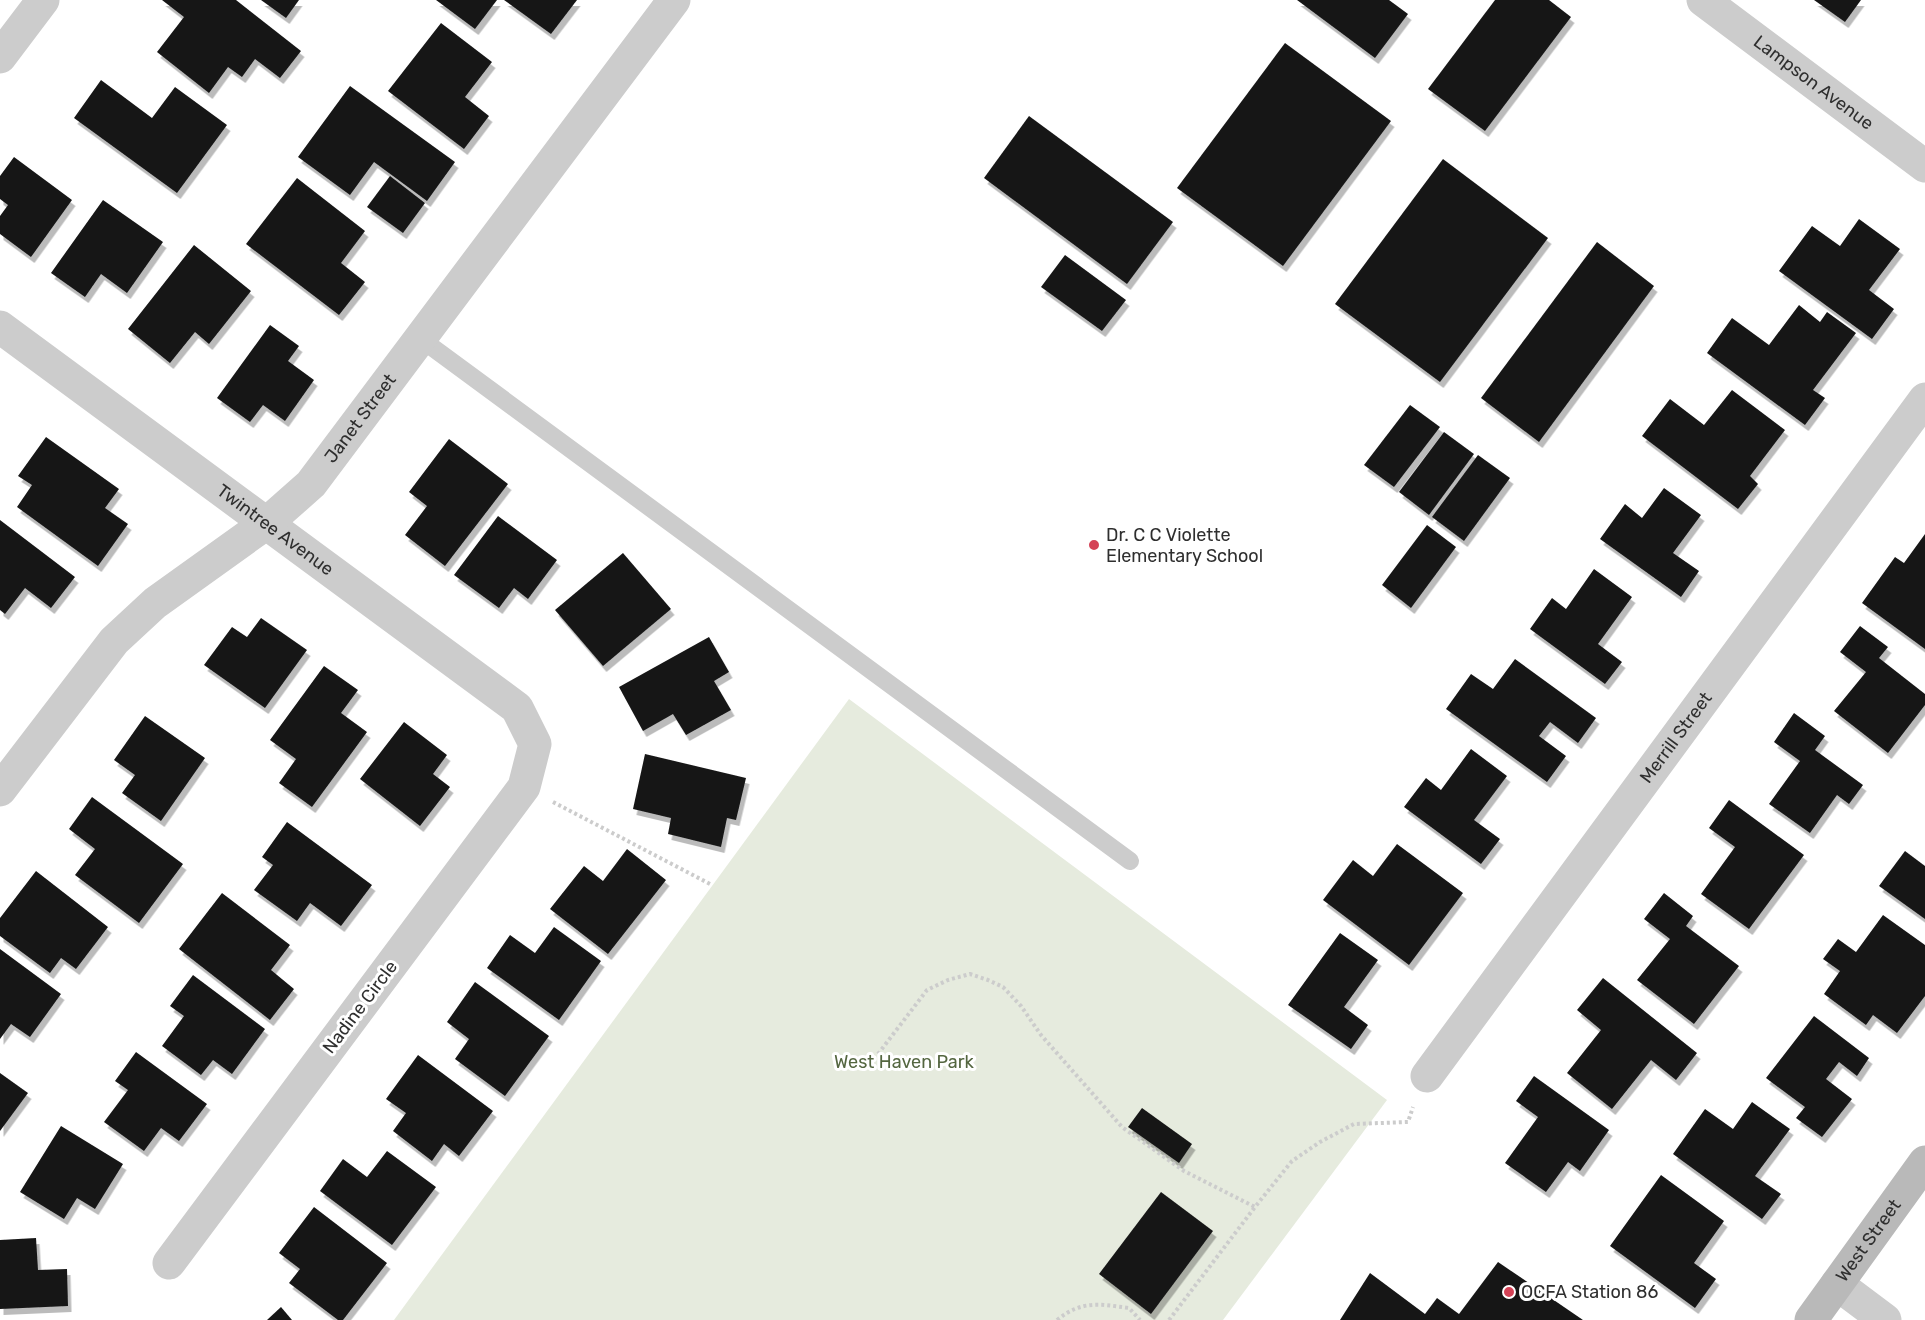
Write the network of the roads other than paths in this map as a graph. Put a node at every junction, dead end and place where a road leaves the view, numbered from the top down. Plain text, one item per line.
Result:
1 (43, 0) edge
2 (674, 0) edge
3 (1703, 0) edge
4 (0, 57) edge
5 (1925, 166) edge
6 (0, 327) edge
7 (421, 339) junction
8 (1925, 399) edge
9 (267, 522) junction
10 (535, 744) joint
11 (0, 790) edge
12 (1130, 861) dead end
13 (1427, 1076) road end
14 (1925, 1162) edge
15 (169, 1263) dead end
16 (1837, 1284) junction
17 (1811, 1320) edge
18 (1886, 1320) edge

1 - 4 street
2 - 7 street, Janet Street
3 - 5 street, Lampson Avenue
6 - 9 street, Twintree Avenue
7 - 9 street, Janet Street
7 - 12 lane
8 - 13 street, Merrill Street
9 - 10 street, Twintree Avenue
9 - 11 street, Janet Street
10 - 15 street, Nadine Circle
14 - 16 main road, West Street
16 - 17 main road, West Street
16 - 18 street

